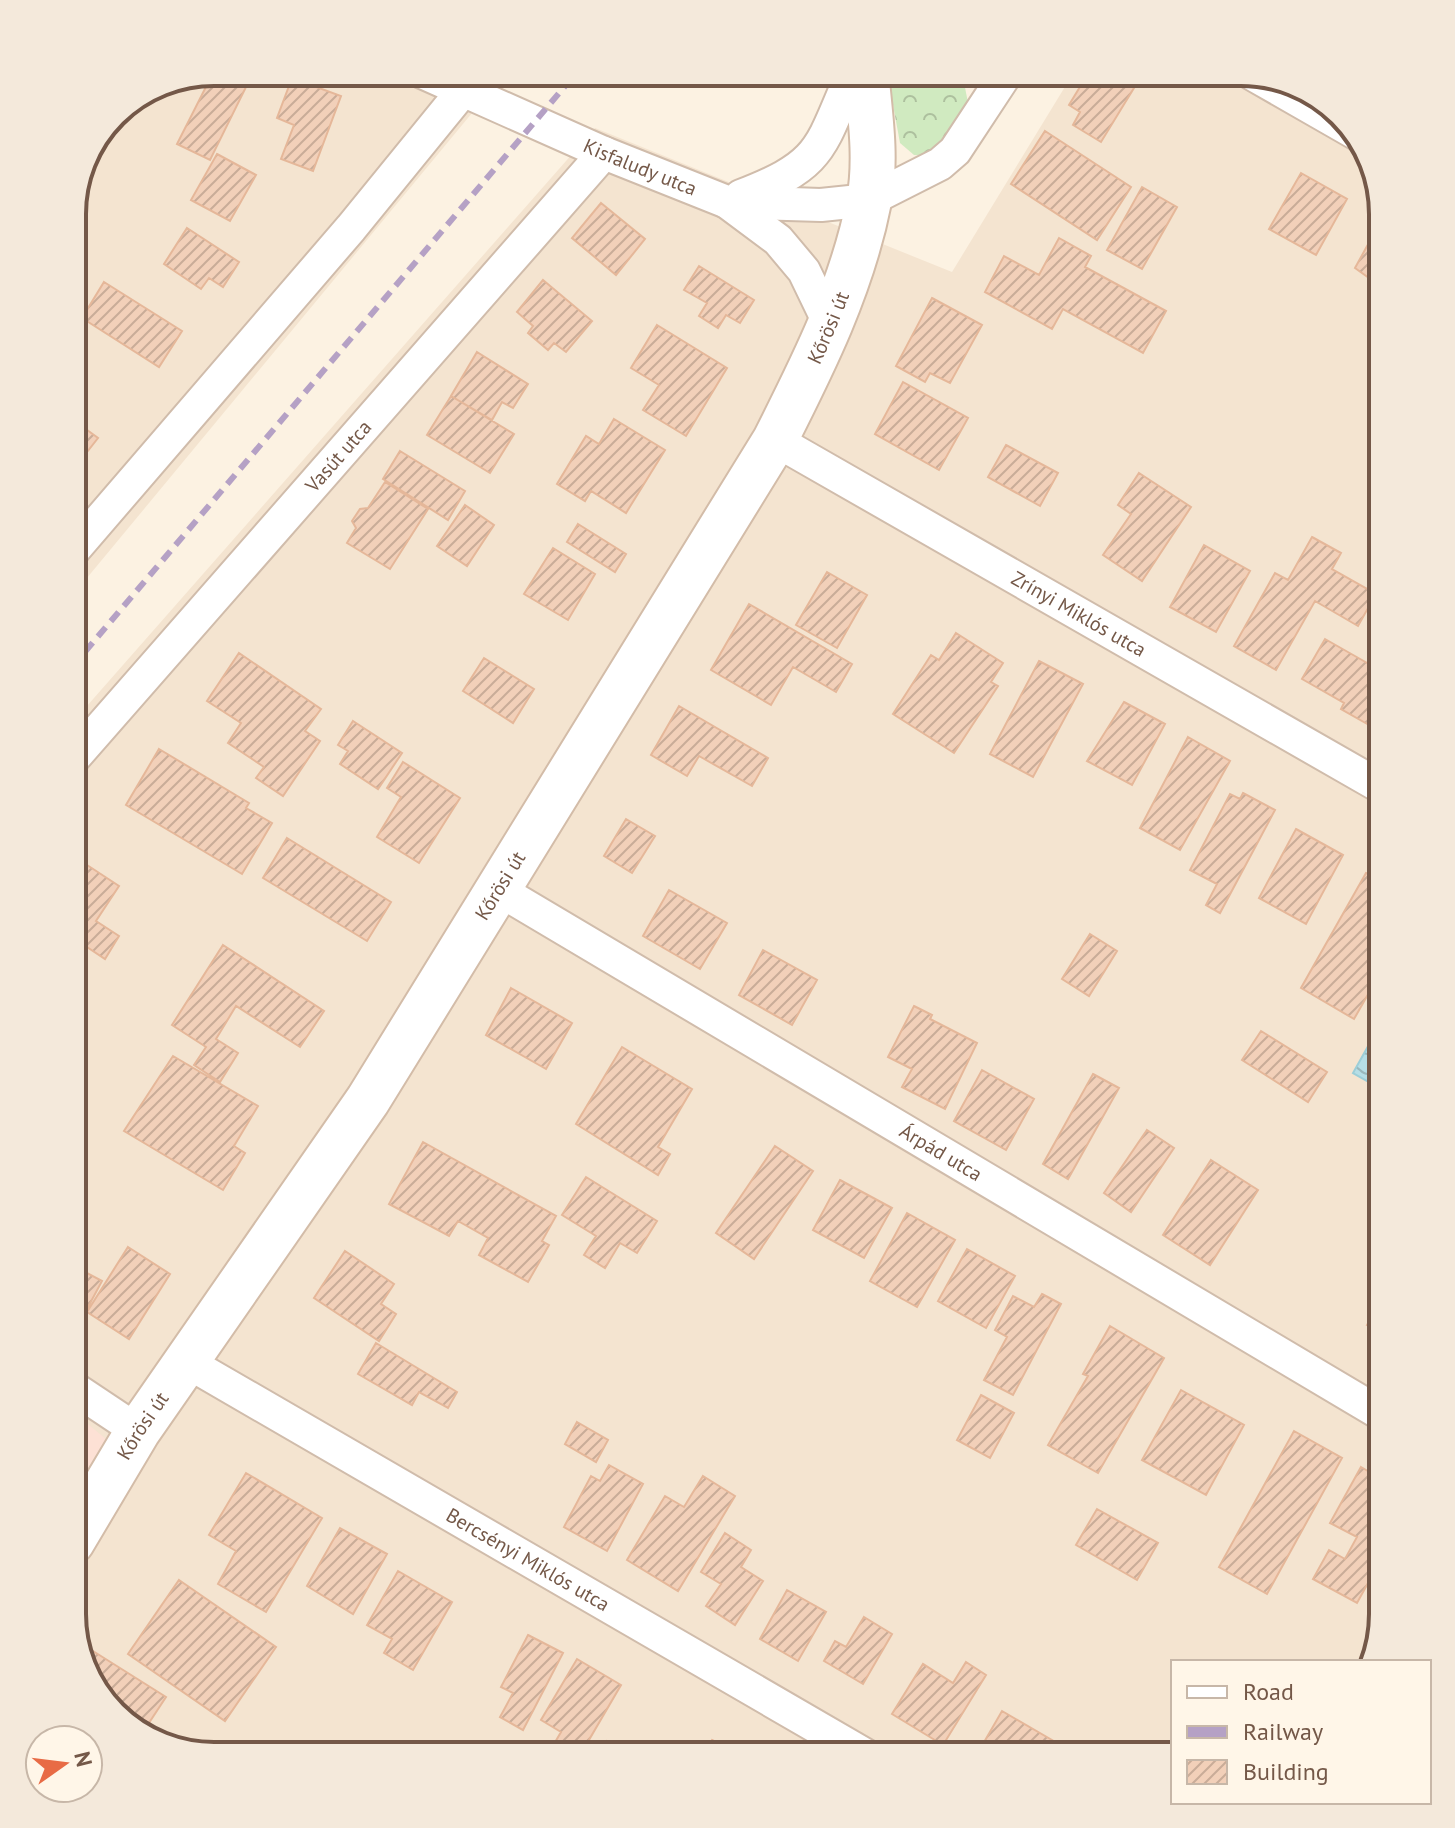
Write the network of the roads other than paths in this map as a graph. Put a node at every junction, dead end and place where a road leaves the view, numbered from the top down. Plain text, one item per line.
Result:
1 (467, 86) edge
2 (480, 86) edge
3 (847, 86) edge
4 (867, 86) edge
5 (998, 86) edge
6 (604, 153) junction
7 (869, 200) junction
8 (727, 202) junction
9 (832, 329) junction
10 (775, 440) junction
11 (86, 536) edge
12 (86, 744) edge
13 (1369, 780) edge
14 (499, 890) junction
15 (187, 1362) junction
16 (86, 1396) edge
17 (1369, 1407) edge
18 (138, 1431) junction
19 (86, 1518) edge
20 (843, 1742) edge

1 - 11 street
2 - 6 street, Kisfaludy utca
3 - 8 street
4 - 7 main road, Kőrösi út
5 - 7 street
6 - 8 street, Kisfaludy utca
6 - 12 street, Vasút utca
7 - 8 street, Kisfaludy utca
7 - 9 main road, Kőrösi út
8 - 9 street
9 - 10 main road, Kőrösi út
10 - 13 street, Zrínyi Miklós utca
10 - 14 main road, Kőrösi út
14 - 15 main road, Kőrösi út
14 - 17 street, Árpád utca
15 - 18 main road, Kőrösi út
15 - 20 street, Bercsényi Miklós utca
16 - 18 street
18 - 19 main road, Kőrösi út

